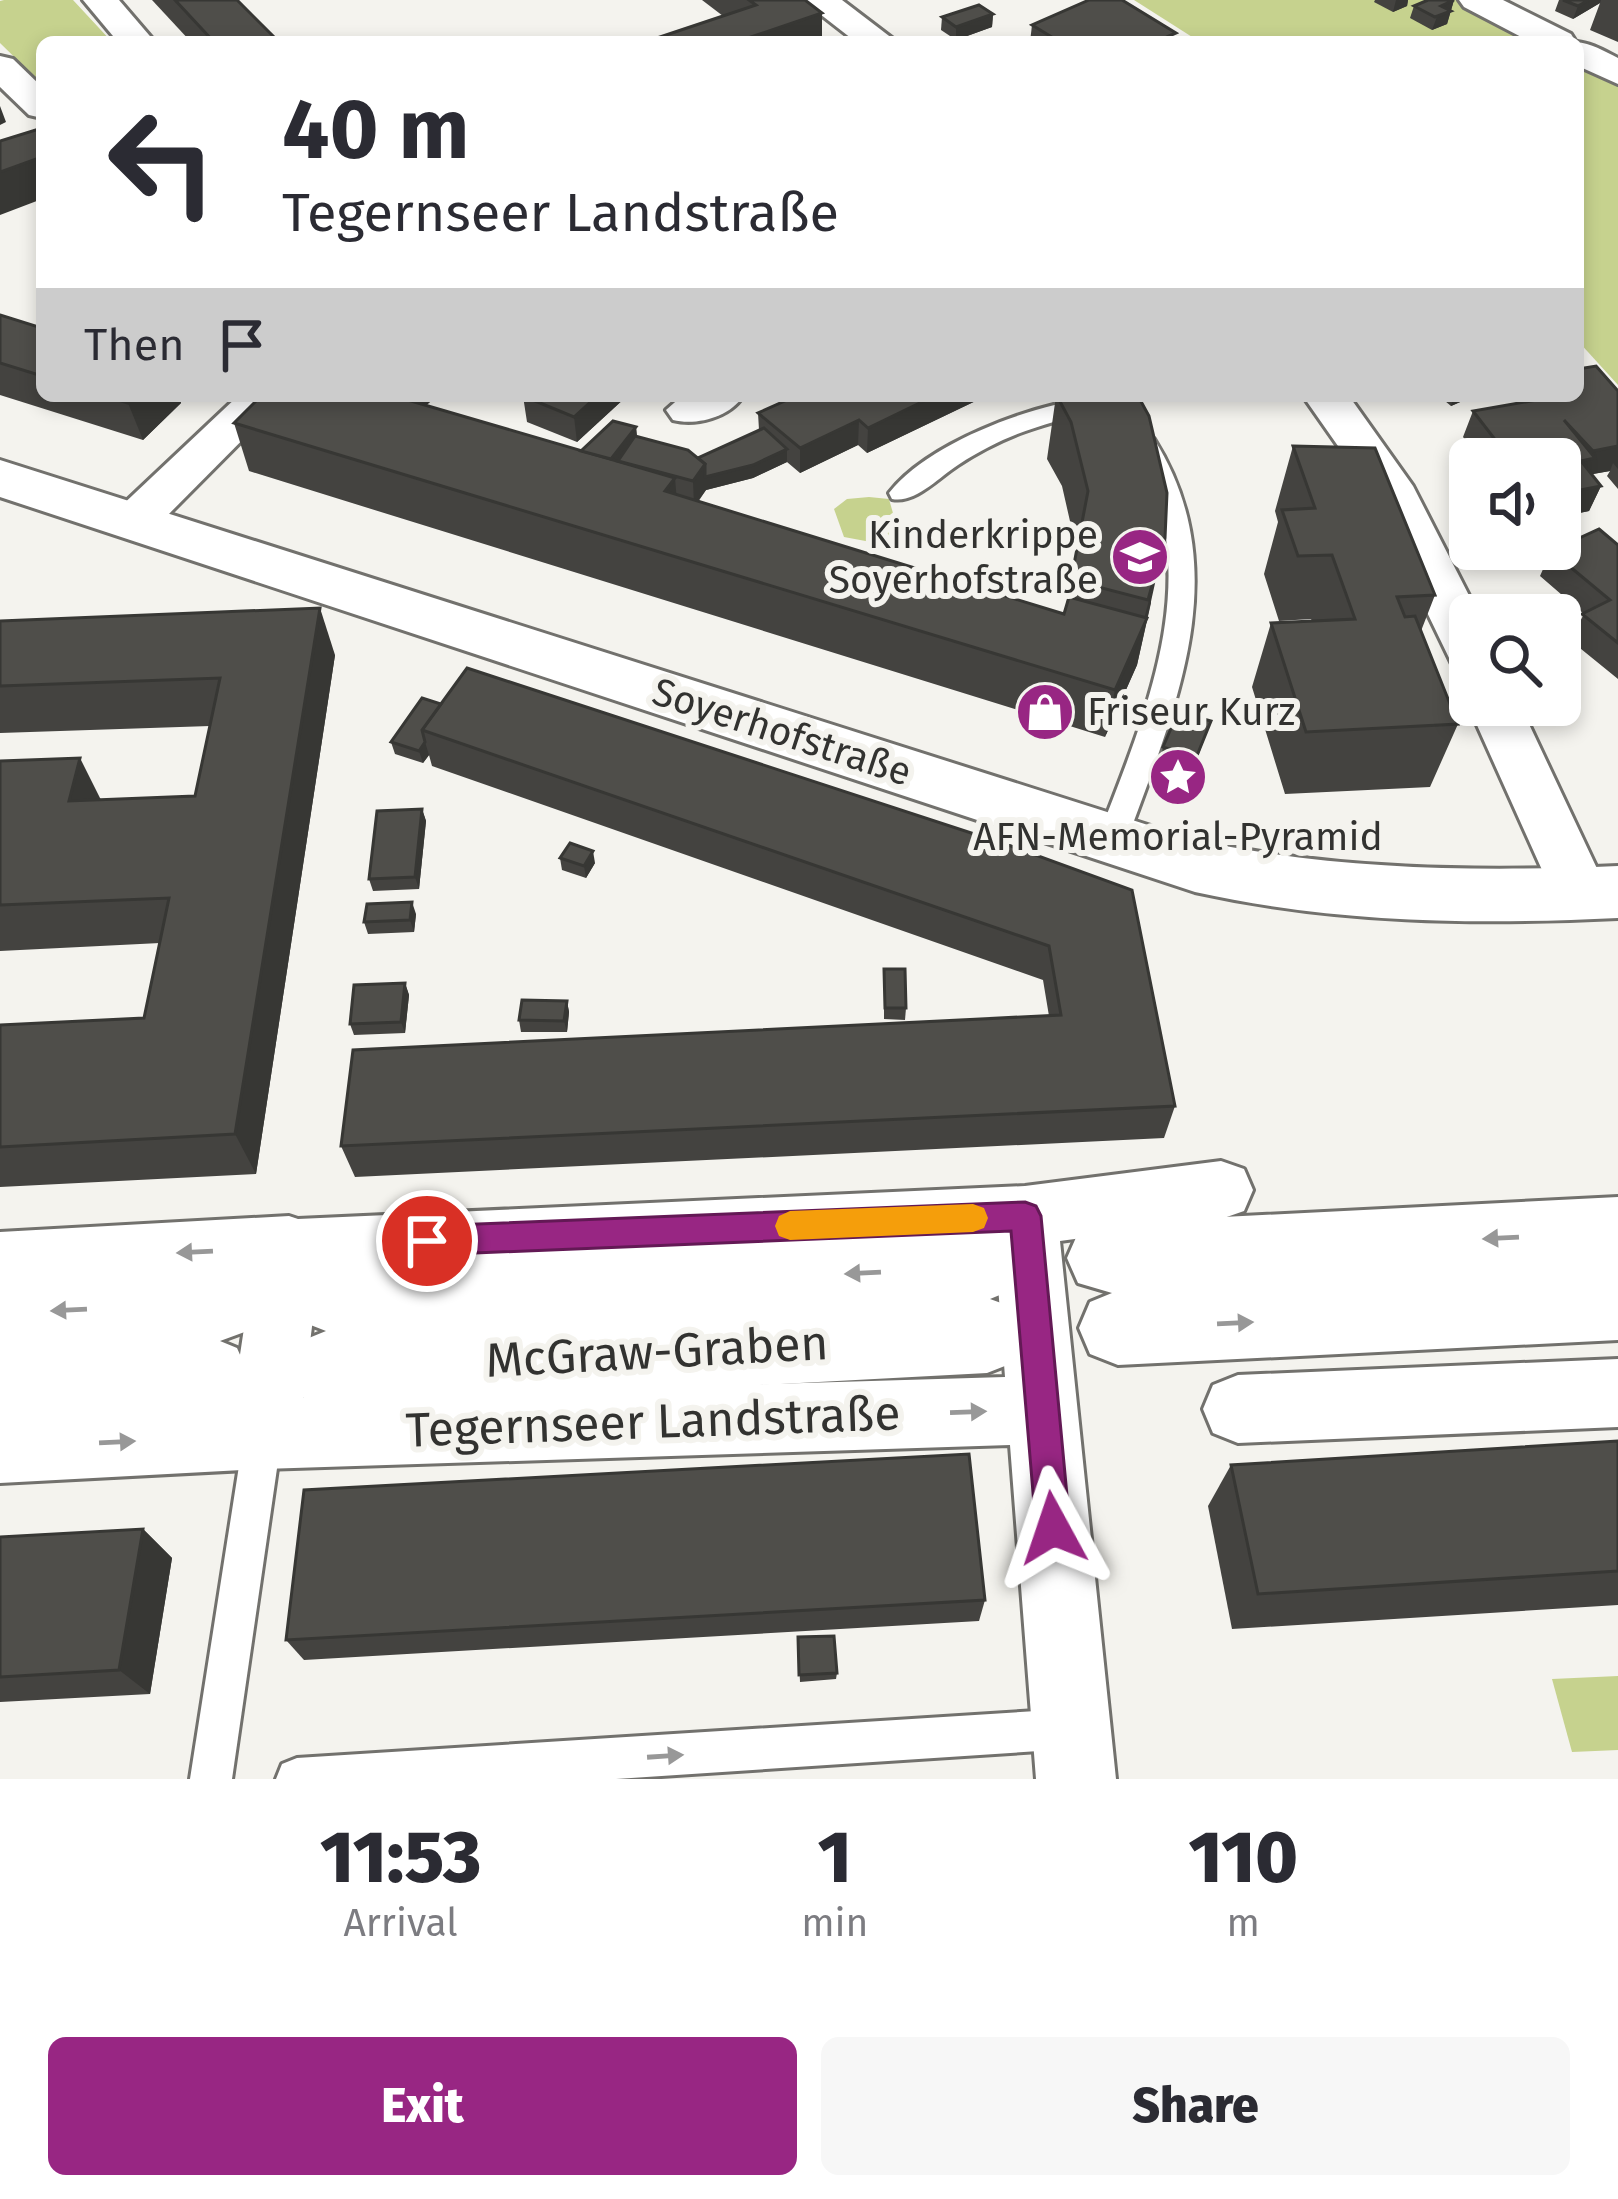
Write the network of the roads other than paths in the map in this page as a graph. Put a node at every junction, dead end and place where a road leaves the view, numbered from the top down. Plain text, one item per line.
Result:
1 (100, 0) edge
2 (819, 0) edge
3 (1475, 0) edge
4 (132, 36) edge
5 (870, 36) edge
6 (1546, 36) edge
7 (1584, 55) edge
8 (0, 67) edge
9 (1618, 73) edge
10 (36, 100) edge
11 (258, 402) edge
12 (1330, 402) edge
13 (0, 478) edge
14 (901, 494) dead end
15 (134, 520) junction
16 (1449, 606) edge
17 (1506, 726) edge
18 (1112, 840) junction
19 (1599, 893) edge
20 (1221, 1190) dead end
21 (1618, 1232) edge
22 (0, 1262) edge
23 (997, 1273) junction
24 (317, 1304) junction
25 (1618, 1304) edge
26 (0, 1314) edge
27 (0, 1384) edge
28 (1618, 1393) edge
29 (1238, 1409) dead end
30 (1042, 1410) junction
31 (263, 1435) junction
32 (0, 1448) edge
33 (1074, 1754) edge
34 (211, 1779) edge
35 (297, 1779) edge

1 - 4 street
2 - 5 street
3 - 6 street
7 - 9 street
8 - 10 street
11 - 15 street
12 - 16 street
13 - 15 main road, Soyerhofstraße
14 - 18 lane
15 - 18 main road, Soyerhofstraße
17 - 19 street
18 - 19 main road, Soyerhofstraße
20 - 23 street
21 -> 25 main road
24 -> 22 street
23 - 24 main road, McGraw-Graben
23 -> 24 street
23 - 30 street
24 - 31 street
27 -> 26 main road
28 - 29 street
31 -> 30 street, Tegernseer Landstraße
30 - 33 street
32 -> 31 street, Tegernseer Landstraße
31 - 34 lane
35 -> 33 lane

